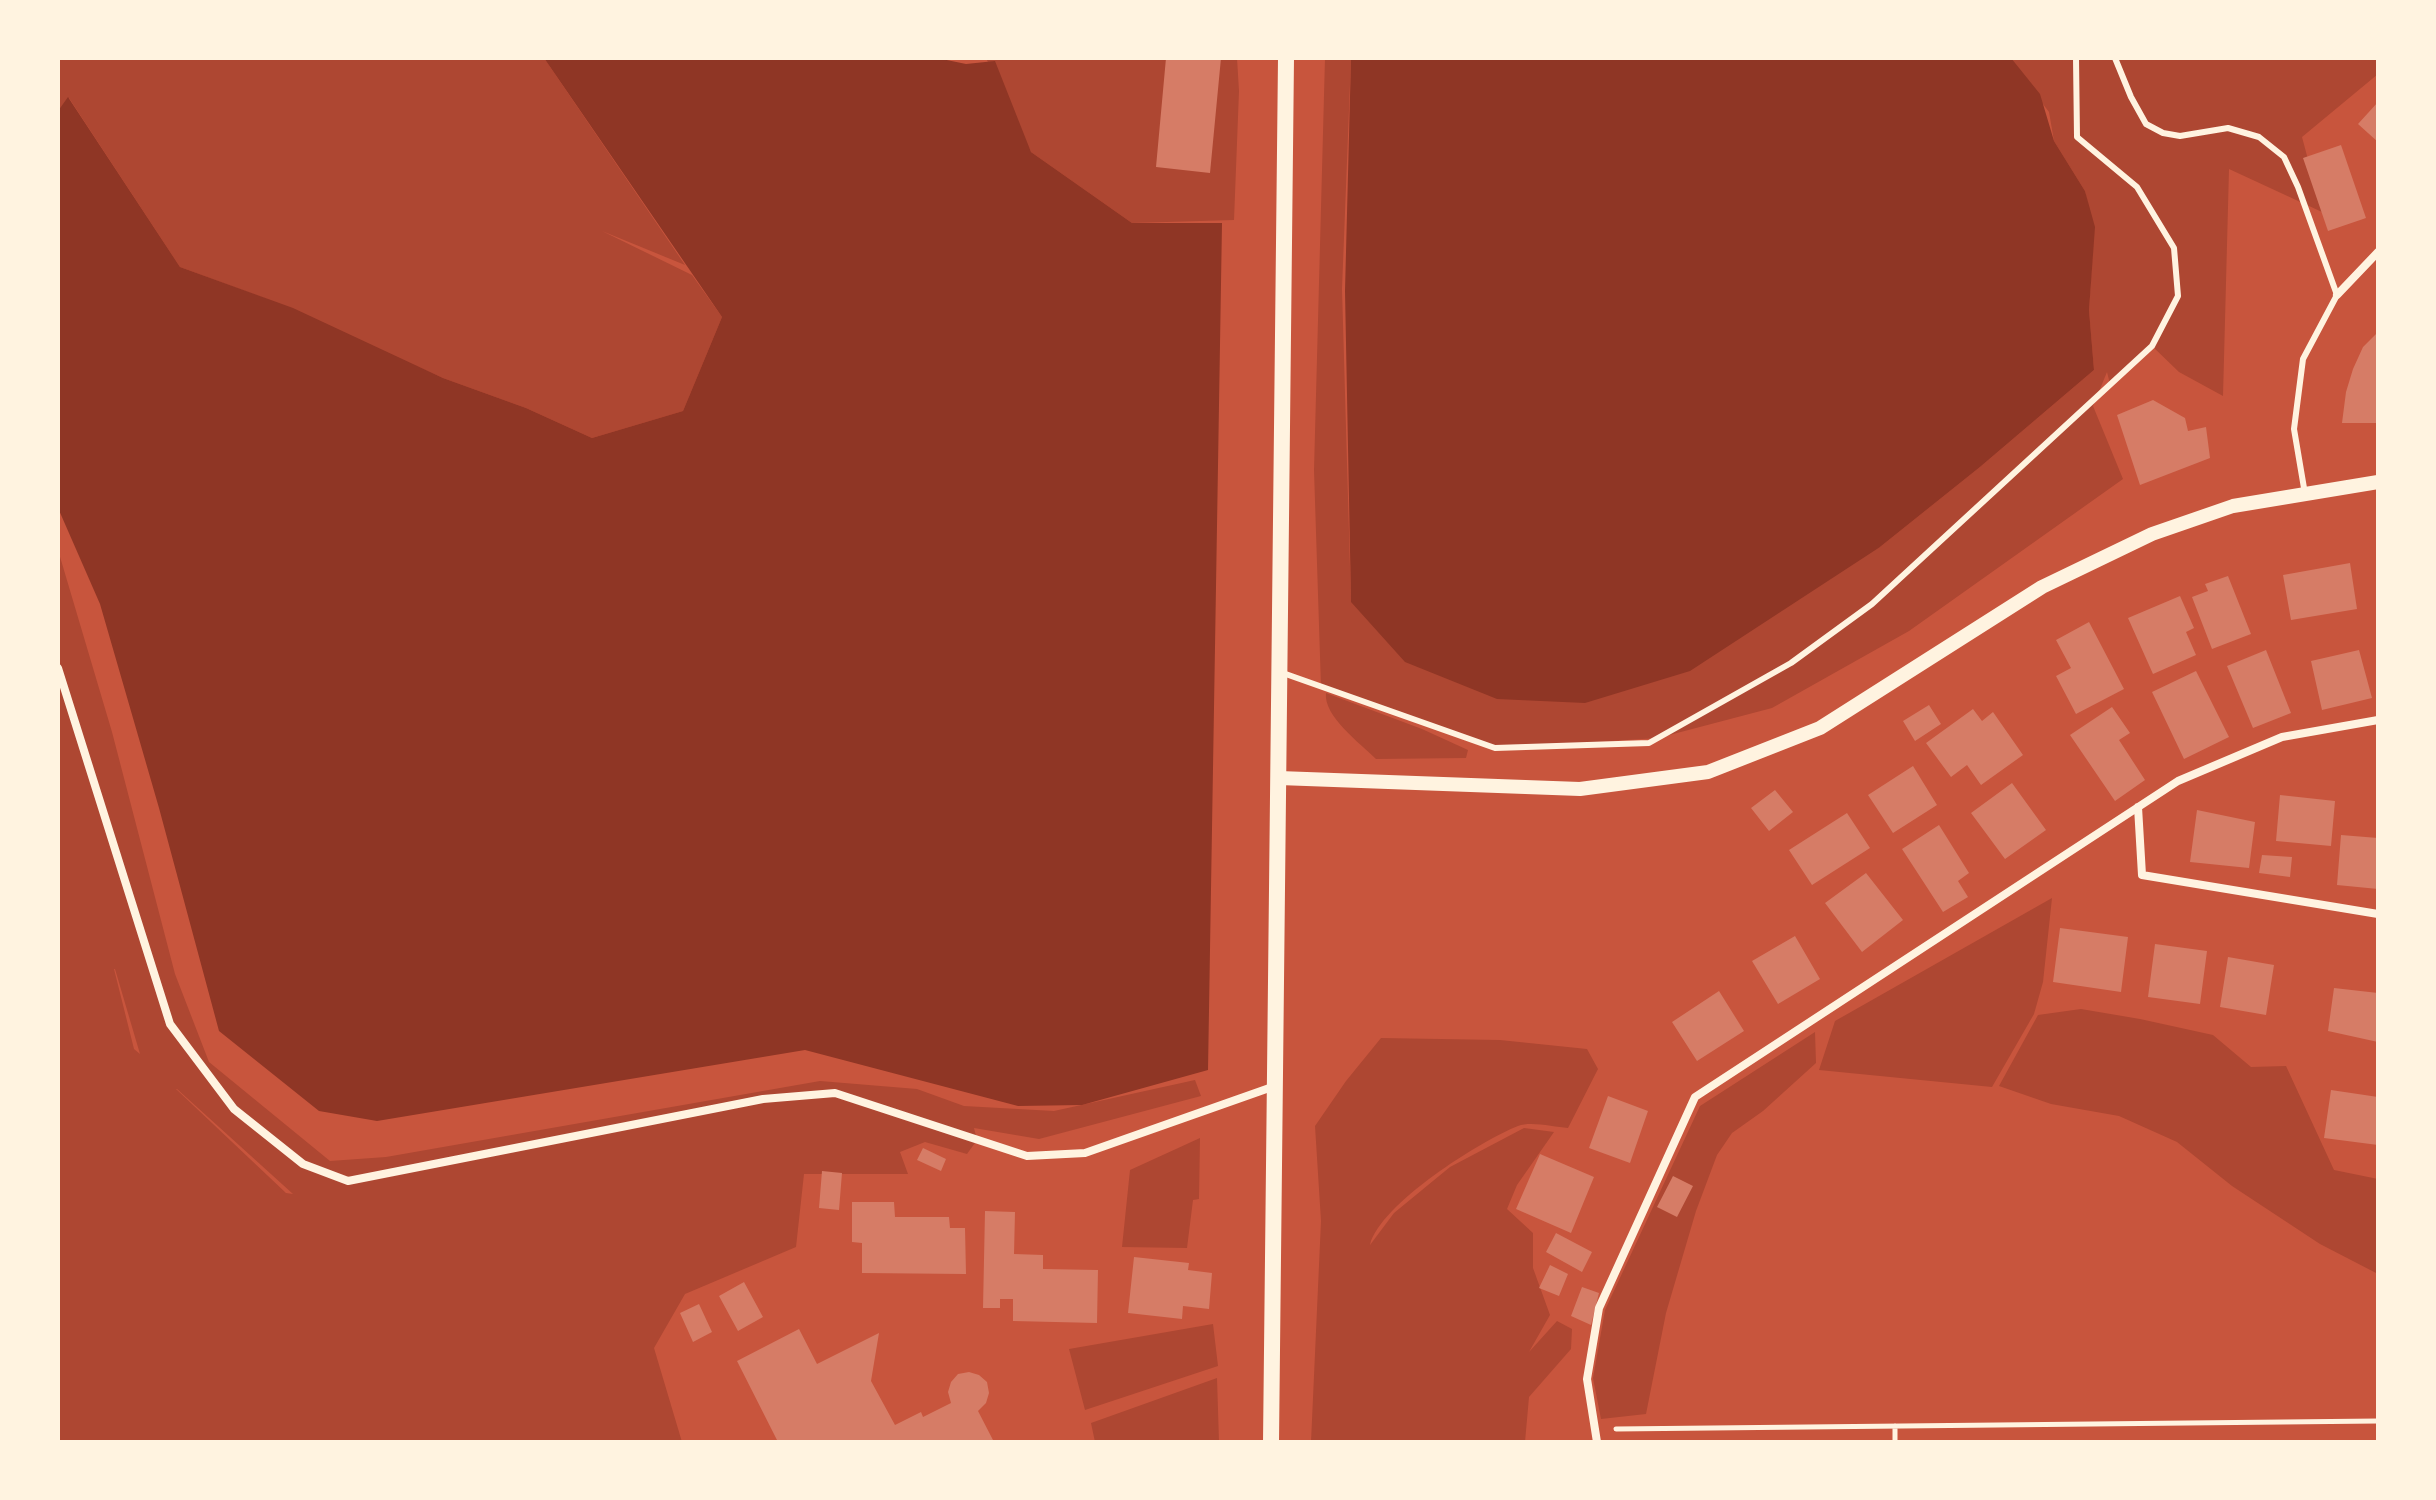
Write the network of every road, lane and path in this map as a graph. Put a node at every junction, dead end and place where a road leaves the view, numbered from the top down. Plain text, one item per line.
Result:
1 (1286, 58) edge
2 (2076, 58) edge
3 (2115, 58) edge
4 (2378, 252) edge
5 (2337, 295) junction
6 (2378, 482) edge
7 (2305, 494) junction
8 (58, 668) edge
9 (1280, 672) junction
10 (2378, 720) edge
11 (1279, 778) junction
12 (2138, 807) junction
13 (2378, 914) edge
14 (1275, 1085) junction
15 (2378, 1421) edge
16 (1895, 1426) junction
17 (1595, 1430) junction
18 (1271, 1442) edge
19 (1597, 1442) edge
20 (1895, 1442) edge

1 - 9 main road
2 - 9 lane
3 - 5 lane
4 - 5 street
5 - 7 lane
6 - 7 street
7 - 11 street
8 - 14 street
9 - 11 main road
10 - 12 street
11 - 14 main road
12 - 13 street
12 - 17 street
14 - 18 main road
15 - 16 path
16 - 17 path
16 - 20 path
17 - 19 street

